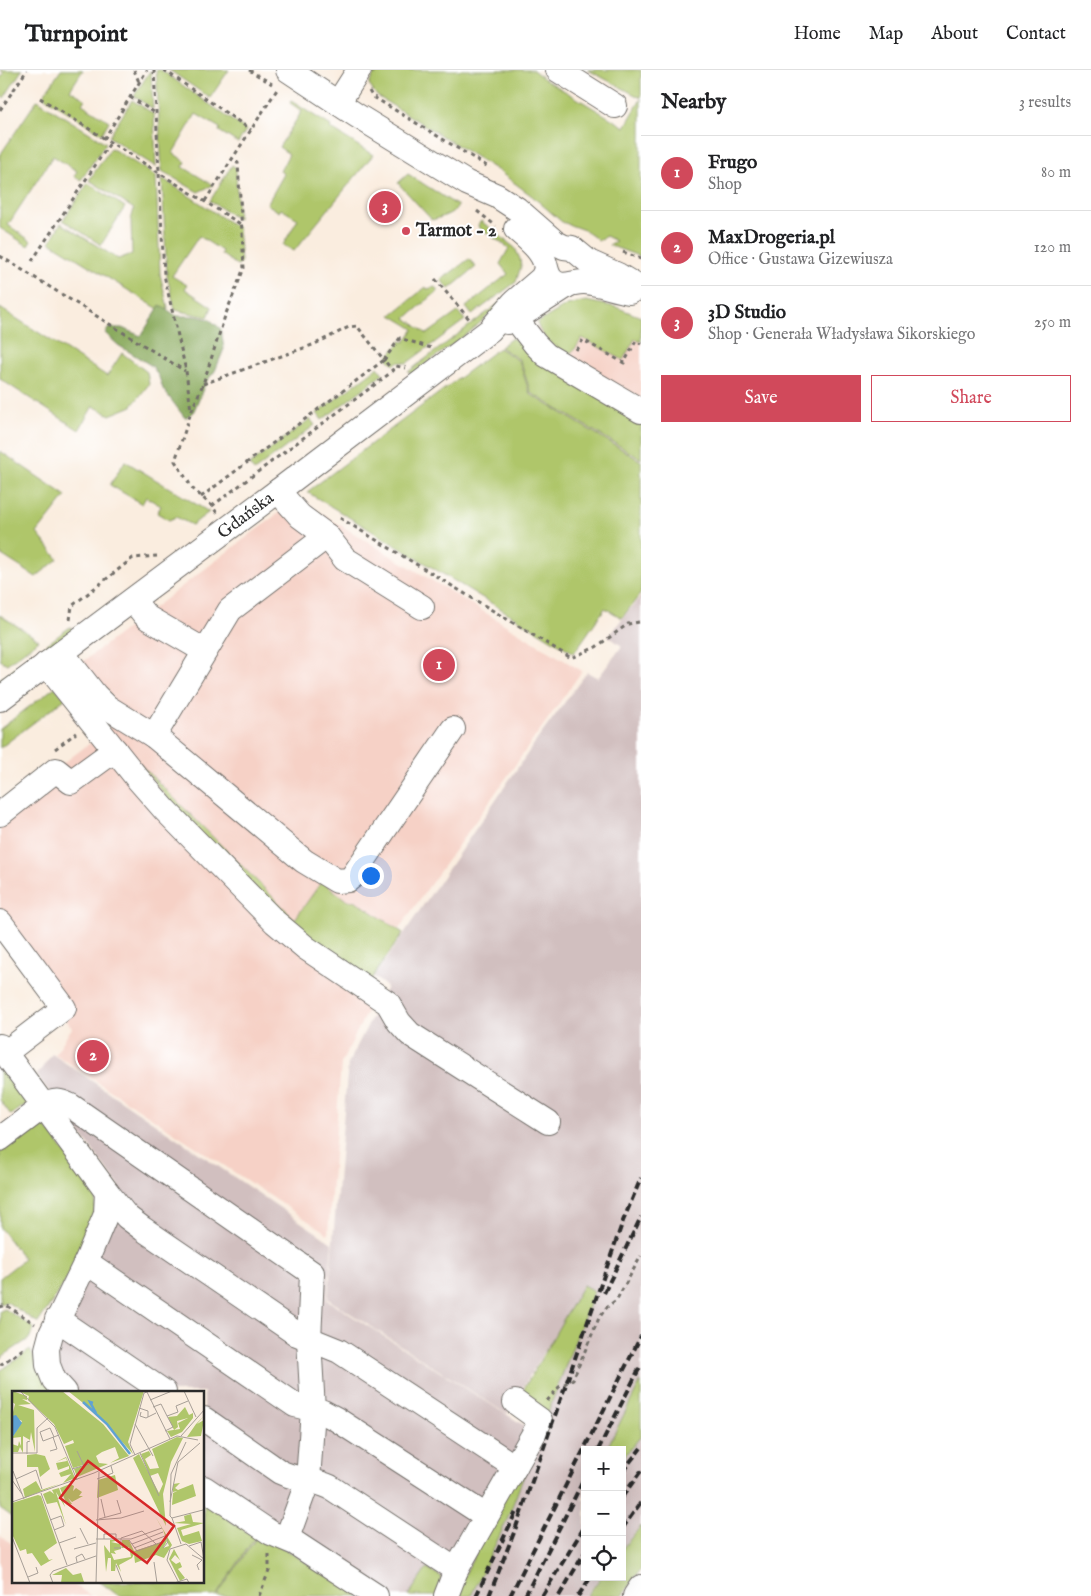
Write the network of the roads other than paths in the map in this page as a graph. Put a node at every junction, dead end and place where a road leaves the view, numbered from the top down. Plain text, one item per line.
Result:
1 (358, 70) edge
2 (558, 70) edge
3 (284, 84) edge
4 (338, 103) junction
5 (615, 106) dead end
6 (467, 183) junction
7 (573, 252) junction
8 (546, 267) junction
9 (572, 284) junction
10 (641, 289) edge
11 (641, 295) edge
12 (515, 318) junction
13 (490, 330) junction
14 (641, 411) edge
15 (278, 491) junction
16 (326, 536) junction
17 (133, 600) junction
18 (422, 606) dead end
19 (205, 652) junction
20 (54, 659) junction
21 (0, 699) edge
22 (453, 729) dead end
23 (154, 736) junction
24 (115, 750) junction
25 (0, 814) edge
26 (0, 922) edge
27 (2, 1049) edge
28 (44, 1106) junction
29 (548, 1122) dead end
30 (0, 1139) edge
31 (107, 1192) junction
32 (86, 1262) junction
33 (54, 1326) junction
34 (309, 1340) junction
35 (63, 1391) edge
36 (162, 1391) edge
37 (515, 1402) dead end
38 (313, 1410) junction
39 (205, 1420) edge
40 (515, 1467) junction
41 (308, 1480) junction
42 (205, 1489) edge
43 (486, 1516) junction
44 (279, 1536) junction
45 (456, 1570) junction
46 (641, 1587) edge
47 (376, 1596) edge
48 (446, 1596) edge
49 (635, 1596) edge

1 - 4 street
2 - 5 street
3 - 4 street
4 - 6 street
6 - 7 street
6 - 8 street
7 - 8 street
7 - 9 street
7 - 10 street
8 - 9 street
8 - 13 street, Gdańska
9 - 11 street
9 - 12 street, Gdańska
12 - 13 street, Gdańska
12 - 14 street
13 - 15 street, Gdańska
15 - 16 street
15 - 17 street, Gdańska
16 - 18 street
16 - 19 street
17 - 19 street
17 - 20 street, Gdańska
19 - 23 street
20 - 21 street, Gdańska
20 - 23 street
20 - 24 street
22 - 23 street
24 - 25 street
24 - 29 street
26 - 27 street
27 - 28 street
28 - 30 street
28 - 31 street
28 - 34 street
31 - 32 street
31 - 34 street
32 - 33 street
32 - 38 street
33 - 35 street
33 - 36 street
34 - 38 street
34 - 40 street
37 - 40 street
38 - 41 street
38 - 43 street
39 - 41 street
40 - 43 street
41 - 44 street
41 - 45 street
42 - 44 street
43 - 45 street
44 - 47 street
45 - 48 street
46 - 49 street

